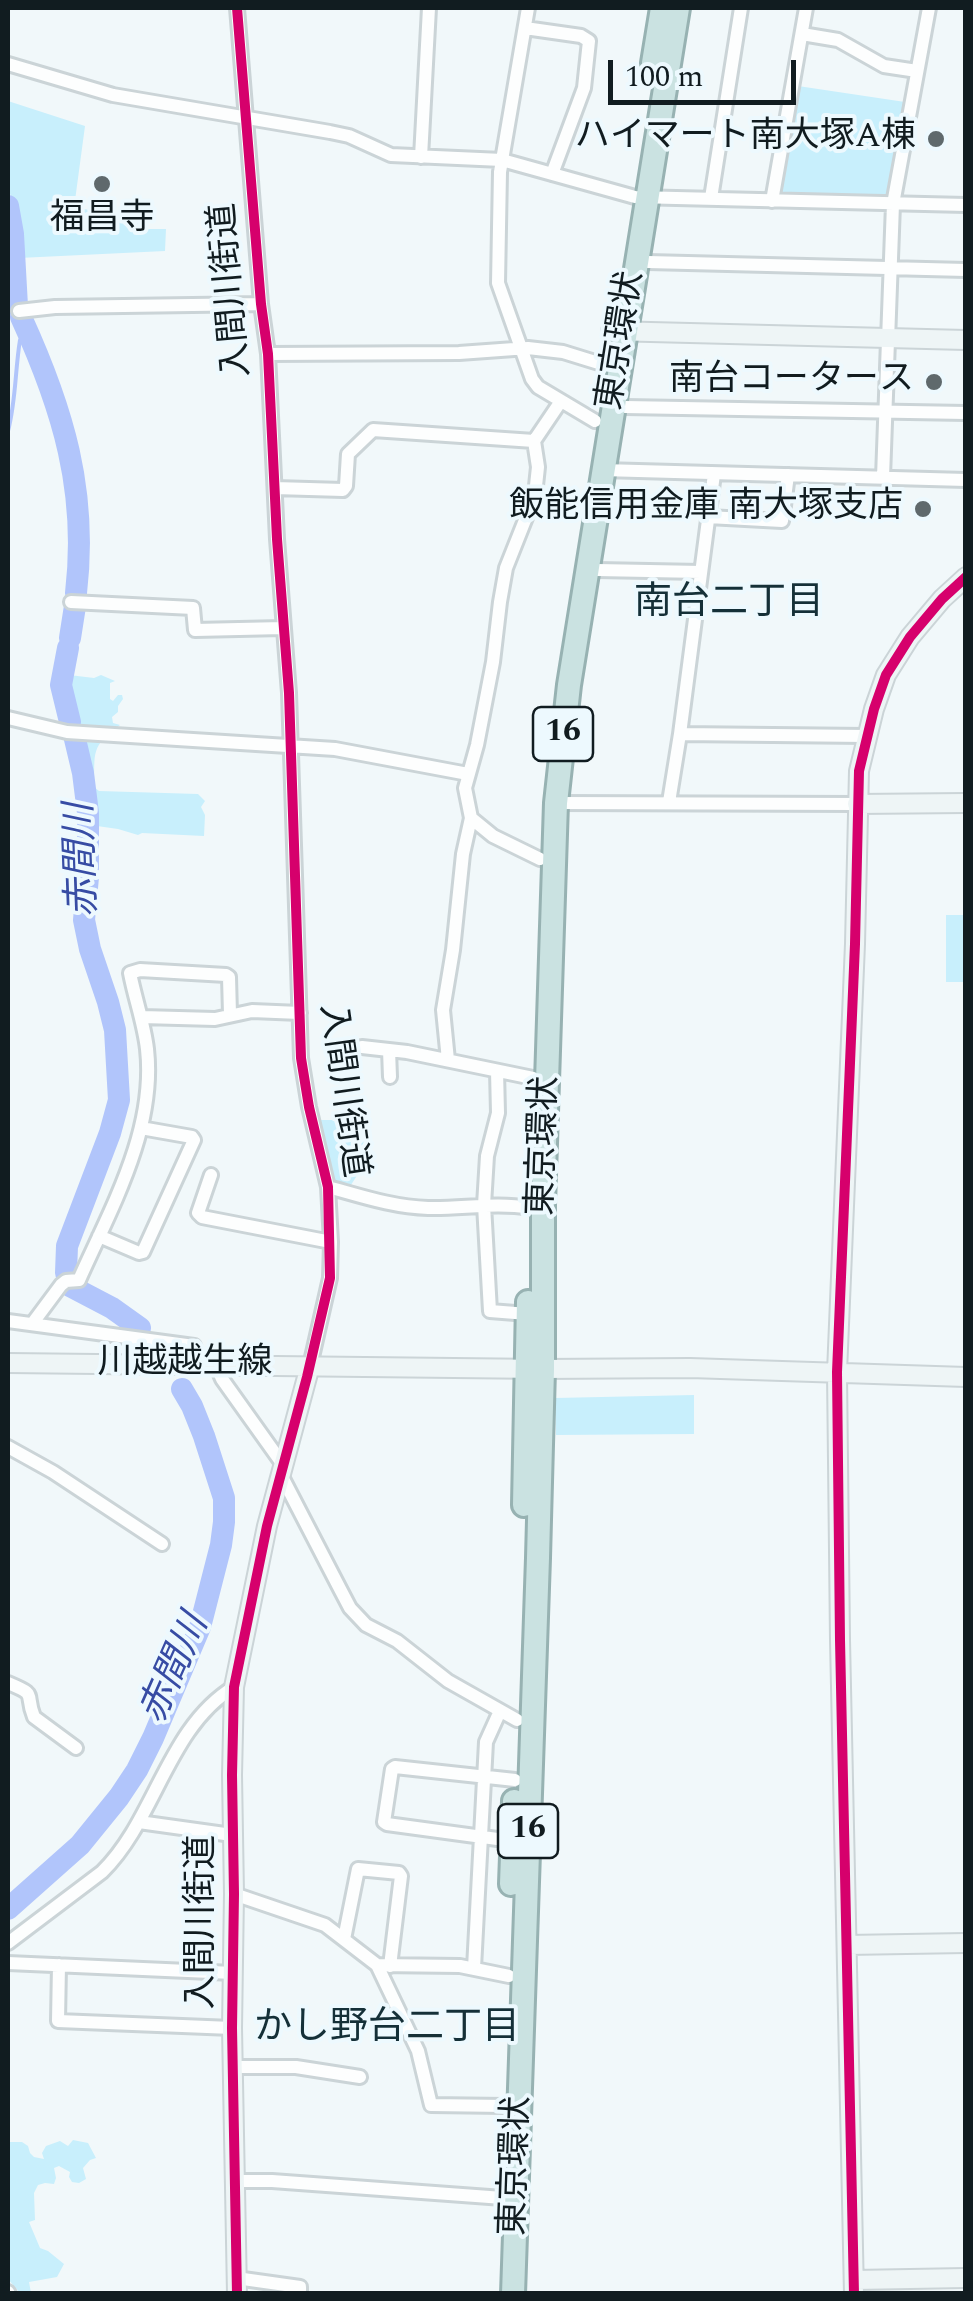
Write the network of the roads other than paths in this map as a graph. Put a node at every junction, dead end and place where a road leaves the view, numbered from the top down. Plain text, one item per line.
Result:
1 (237, 8) edge
2 (429, 8) edge
3 (528, 8) edge
4 (662, 8) edge
5 (678, 8) edge
6 (742, 8) edge
7 (806, 8) edge
8 (929, 8) edge
9 (525, 28) junction
10 (802, 34) junction
11 (8, 64) edge
12 (917, 71) junction
13 (245, 117) junction
14 (421, 157) junction
15 (502, 160) junction
16 (552, 174) junction
17 (640, 197) junction
18 (711, 198) junction
19 (772, 201) junction
20 (893, 204) junction
21 (966, 205) edge
22 (648, 262) dead end
23 (892, 268) junction
24 (966, 270) edge
25 (261, 304) junction
26 (19, 311) dead end
27 (618, 332) junction
28 (890, 338) junction
29 (966, 340) edge
30 (522, 348) junction
31 (268, 354) junction
32 (605, 365) junction
33 (561, 401) junction
34 (625, 407) dead end
35 (886, 411) junction
36 (966, 413) edge
37 (595, 422) junction
38 (534, 441) junction
39 (602, 470) junction
40 (714, 474) junction
41 (788, 476) junction
42 (883, 477) junction
43 (966, 480) edge
44 (275, 488) junction
45 (708, 517) junction
46 (597, 570) dead end
47 (700, 572) junction
48 (966, 576) edge
49 (72, 602) dead end
50 (283, 628) junction
51 (8, 718) edge
52 (680, 734) junction
53 (866, 736) junction
54 (291, 744) junction
55 (468, 774) junction
56 (556, 802) junction
57 (669, 802) junction
58 (966, 803) edge
59 (857, 804) junction
60 (470, 818) junction
61 (540, 860) junction
62 (300, 1013) junction
63 (230, 1014) junction
64 (142, 1017) junction
65 (362, 1047) dead end
66 (389, 1050) junction
67 (448, 1060) junction
68 (497, 1071) junction
69 (390, 1077) dead end
70 (533, 1078) junction
71 (141, 1128) junction
72 (211, 1175) dead end
73 (328, 1187) junction
74 (484, 1205) junction
75 (530, 1208) junction
76 (99, 1236) junction
77 (330, 1242) junction
78 (528, 1314) junction
79 (8, 1321) edge
80 (32, 1324) junction
81 (8, 1362) edge
82 (210, 1365) junction
83 (310, 1366) junction
84 (535, 1369) junction
85 (837, 1372) junction
86 (966, 1377) edge
87 (8, 1447) edge
88 (282, 1470) junction
89 (162, 1544) dead end
90 (8, 1683) edge
91 (234, 1687) junction
92 (508, 1716) junction
93 (76, 1748) dead end
94 (483, 1778) junction
95 (515, 1780) junction
96 (139, 1822) junction
97 (232, 1835) junction
98 (480, 1838) junction
99 (512, 1841) junction
100 (234, 1894) junction
101 (344, 1939) junction
102 (966, 1942) edge
103 (8, 1943) edge
104 (848, 1945) junction
105 (8, 1963) edge
106 (383, 1965) junction
107 (59, 1966) junction
108 (474, 1968) junction
109 (232, 1973) junction
110 (509, 1976) junction
111 (232, 2028) junction
112 (233, 2066) junction
113 (360, 2077) dead end
114 (506, 2106) junction
115 (234, 2181) junction
116 (503, 2198) junction
117 (966, 2278) edge
118 (237, 2286) edge
119 (854, 2287) edge
120 (300, 2294) edge
121 (500, 2294) edge
122 (514, 2294) edge

1 - 13 street, 入間川街道
2 - 14 street
3 - 9 street
4 - 17 highway, 東京環状 / 16
5 - 17 highway, 東京環状 / 16
6 - 18 street
7 - 10 street
8 - 12 street
9 - 15 street
9 - 16 street
10 - 12 street
10 - 19 street
11 - 13 street
12 - 20 street
13 - 14 street
13 - 25 street, 入間川街道
14 - 15 street
15 - 16 street
15 - 30 street
16 - 17 street
17 - 18 street
17 - 27 highway, 東京環状 / 16
18 - 19 street
19 - 20 street
20 - 21 street
20 - 23 street
22 - 23 street
23 - 24 street
23 - 28 street
25 - 26 street
25 - 31 street, 入間川街道
27 - 28 street
27 - 32 highway, 東京環状 / 16
27 - 39 highway, 東京環状 / 16
28 - 29 street
28 - 35 street
30 - 31 street
30 - 32 street
30 - 33 street
31 - 44 street, 入間川街道
32 - 37 highway, 東京環状 / 16
33 - 37 street
33 - 38 street
34 - 35 street
35 - 36 street
35 - 42 street
37 - 61 highway, 東京環状 / 16
38 - 44 street
38 - 55 street
39 - 40 street
39 - 56 highway, 東京環状 / 16
40 - 41 street
40 - 45 street
41 - 42 street
41 - 45 street
42 - 43 street
44 - 50 street, 入間川街道
45 - 47 street
46 - 47 street
47 - 52 street
48 - 53 street
49 - 50 street
50 - 54 street, 入間川街道
51 - 54 street
52 - 53 street
52 - 57 street
53 - 59 street
54 - 55 street
54 - 62 street, 入間川街道
55 - 60 street
56 - 57 street
56 - 84 highway, 東京環状 / 16
57 - 59 street
58 - 59 street
59 - 85 street
60 - 61 street
60 - 67 street
61 - 70 highway, 東京環状 / 16
62 - 63 street
62 - 73 street, 入間川街道
63 - 64 street
63 - 64 street
64 - 71 street
65 - 66 street
66 - 67 street
66 - 69 street
67 - 68 street
68 - 70 street
68 - 74 street
70 - 75 highway, 東京環状 / 16
71 - 76 street
71 - 76 street
72 - 77 street
73 - 74 street
73 - 77 street, 入間川街道
74 - 75 street
74 - 78 street
75 - 78 highway, 東京環状 / 16
76 - 80 street
77 - 83 street, 入間川街道
78 - 84 highway, 東京環状 / 16
79 - 80 street
80 - 82 street
81 - 82 street, 川越越生線
82 - 83 street, 川越越生線
82 - 88 street
83 - 84 street, 川越越生線
83 - 88 street, 入間川街道
84 - 85 street, 川越越生線
84 - 92 highway, 東京環状 / 16
84 - 122 highway, 東京環状 / 16
85 - 86 street, 川越越生線
85 - 104 street
87 - 89 street
88 - 91 street, 入間川街道
88 - 92 street
90 - 93 street
91 - 96 street
91 - 97 street, 入間川街道
92 - 94 street
92 - 95 highway, 東京環状 / 16
94 - 95 street
94 - 98 street
94 - 98 street
95 - 99 highway, 東京環状 / 16
96 - 97 street
96 - 103 street
97 - 100 street, 入間川街道
98 - 99 street
98 - 108 street
99 - 110 highway, 東京環状 / 16
100 - 101 street
100 - 109 street, 入間川街道
101 - 106 street
101 - 106 street
102 - 104 street
104 - 119 street
105 - 107 street
106 - 108 street
106 - 114 street
107 - 109 street
107 - 111 street
108 - 110 street
109 - 111 street, 入間川街道
110 - 114 highway, 東京環状 / 16
111 - 112 street, 入間川街道
112 - 113 street
112 - 115 street, 入間川街道
114 - 116 highway, 東京環状 / 16
115 - 116 street
115 - 118 street, 入間川街道
116 - 121 highway, 東京環状 / 16
117 - 119 street
118 - 120 street

